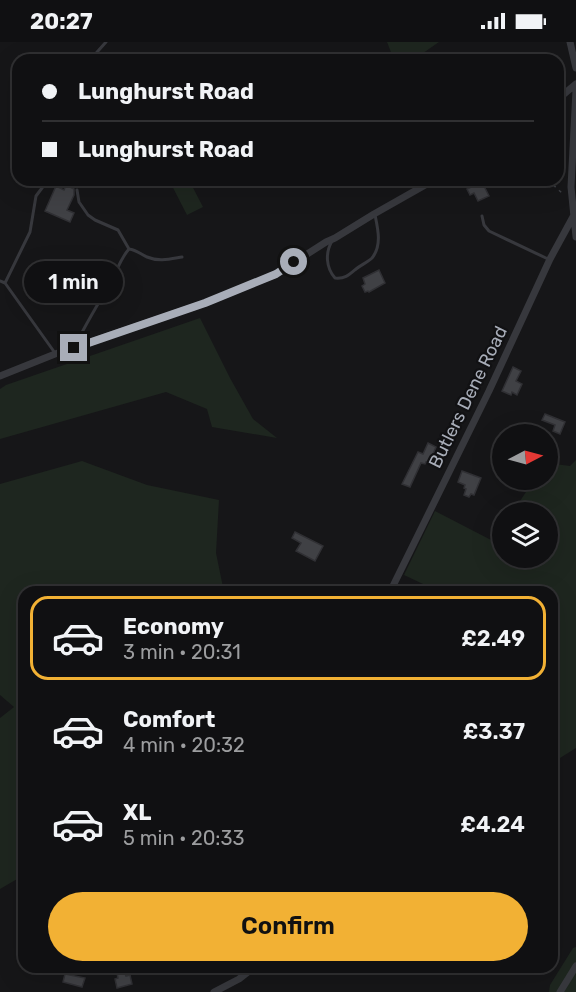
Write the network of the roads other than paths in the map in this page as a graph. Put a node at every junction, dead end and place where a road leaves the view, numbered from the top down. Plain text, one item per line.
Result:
1 (106, 42) edge
2 (570, 42) edge
3 (95, 54) edge
4 (576, 68) edge
5 (576, 84) edge
6 (576, 90) edge
7 (564, 94) edge
8 (44, 186) edge
9 (423, 186) edge
10 (77, 190) dead end
11 (374, 214) junction
12 (574, 215) junction
13 (482, 216) dead end
14 (576, 237) edge
15 (335, 238) junction
16 (129, 249) junction
17 (182, 257) dead end
18 (550, 259) junction
19 (0, 282) edge
20 (5, 283) junction
21 (74, 348) junction
22 (55, 354) junction
23 (0, 376) edge
24 (393, 586) edge
25 (576, 966) edge
26 (248, 973) edge
27 (231, 988) edge
28 (214, 992) edge
29 (560, 992) edge

1 - 3 lane
2 - 4 street
5 - 7 street
6 - 12 street
8 - 20 lane
9 - 11 street
10 - 16 lane
11 - 15 street
11 - 15 lane
12 - 14 street
12 - 18 street, Butlers Dene Road
13 - 18 lane
15 - 21 street
16 - 17 lane
16 - 21 lane
18 - 24 street, Butlers Dene Road
19 - 20 lane
20 - 22 lane
21 - 22 street
22 - 23 street
25 - 29 street
26 - 27 street
27 - 28 street

